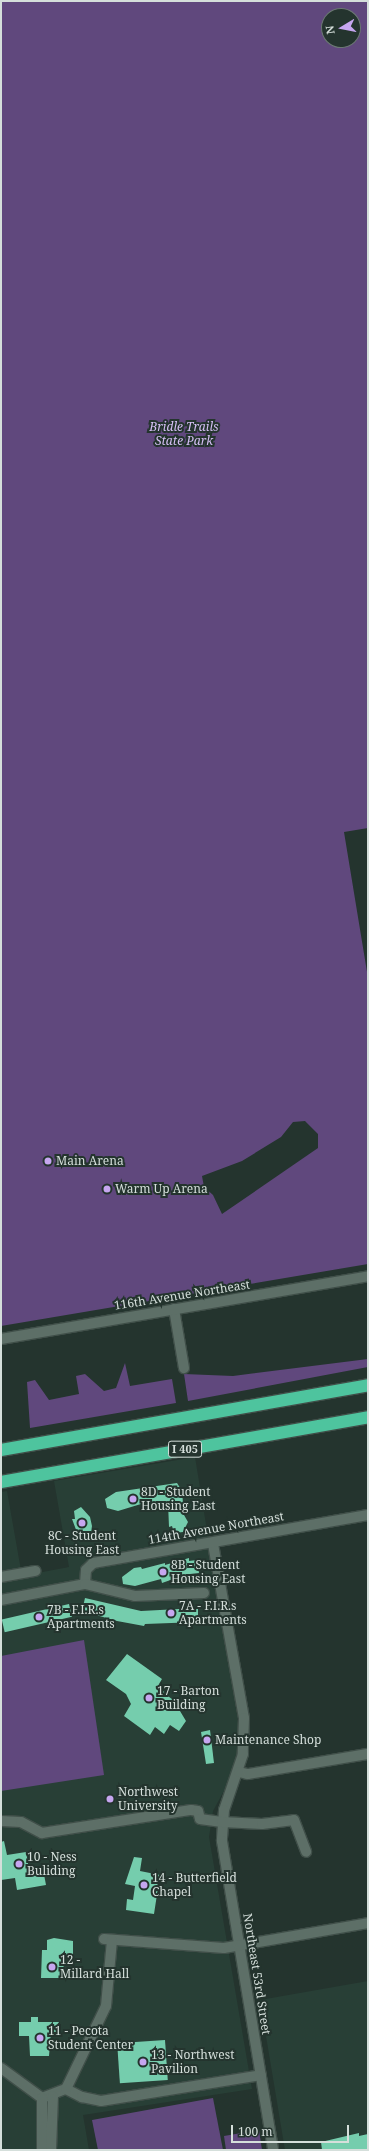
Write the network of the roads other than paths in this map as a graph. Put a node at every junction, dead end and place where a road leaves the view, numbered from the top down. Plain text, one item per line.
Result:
1 (368, 1276) edge
2 (174, 1309) junction
3 (1, 1339) edge
4 (184, 1368) dead end
5 (368, 1385) edge
6 (368, 1417) edge
7 (1, 1450) edge
8 (1, 1482) edge
9 (368, 1515) edge
10 (213, 1544) junction
11 (35, 1571) dead end
12 (1, 1577) edge
13 (85, 1584) junction
14 (204, 1593) dead end
15 (1, 1600) edge
16 (368, 1754) edge
17 (239, 1772) junction
18 (1, 1821) edge
19 (222, 1822) junction
20 (306, 1852) dead end
21 (368, 1923) edge
22 (239, 1944) junction
23 (1, 2068) edge
24 (261, 2075) junction
25 (66, 2089) junction
26 (53, 2096) junction
27 (42, 2098) junction
28 (42, 2150) edge
29 (51, 2150) edge
30 (273, 2150) edge

1 - 2 street, 116th Avenue Northeast
2 - 3 street, 116th Avenue Northeast
2 - 4 street
5 - 7 highway
6 - 8 highway, I 405
9 - 10 street, 114th Avenue Northeast
10 - 13 street, 114th Avenue Northeast
10 - 17 street, Northeast 53rd Street
11 - 12 street
13 - 14 street
13 - 15 street
16 - 17 street
17 - 19 street, Northeast 53rd Street
18 - 19 street
19 - 20 street
19 - 22 street, Northeast 53rd Street
21 - 22 street
22 - 24 street, Northeast 53rd Street
22 - 25 street
23 - 27 street
24 - 25 street
24 - 30 street, Northeast 53rd Street
25 - 26 street
26 - 27 street
26 - 29 street
27 - 28 street

